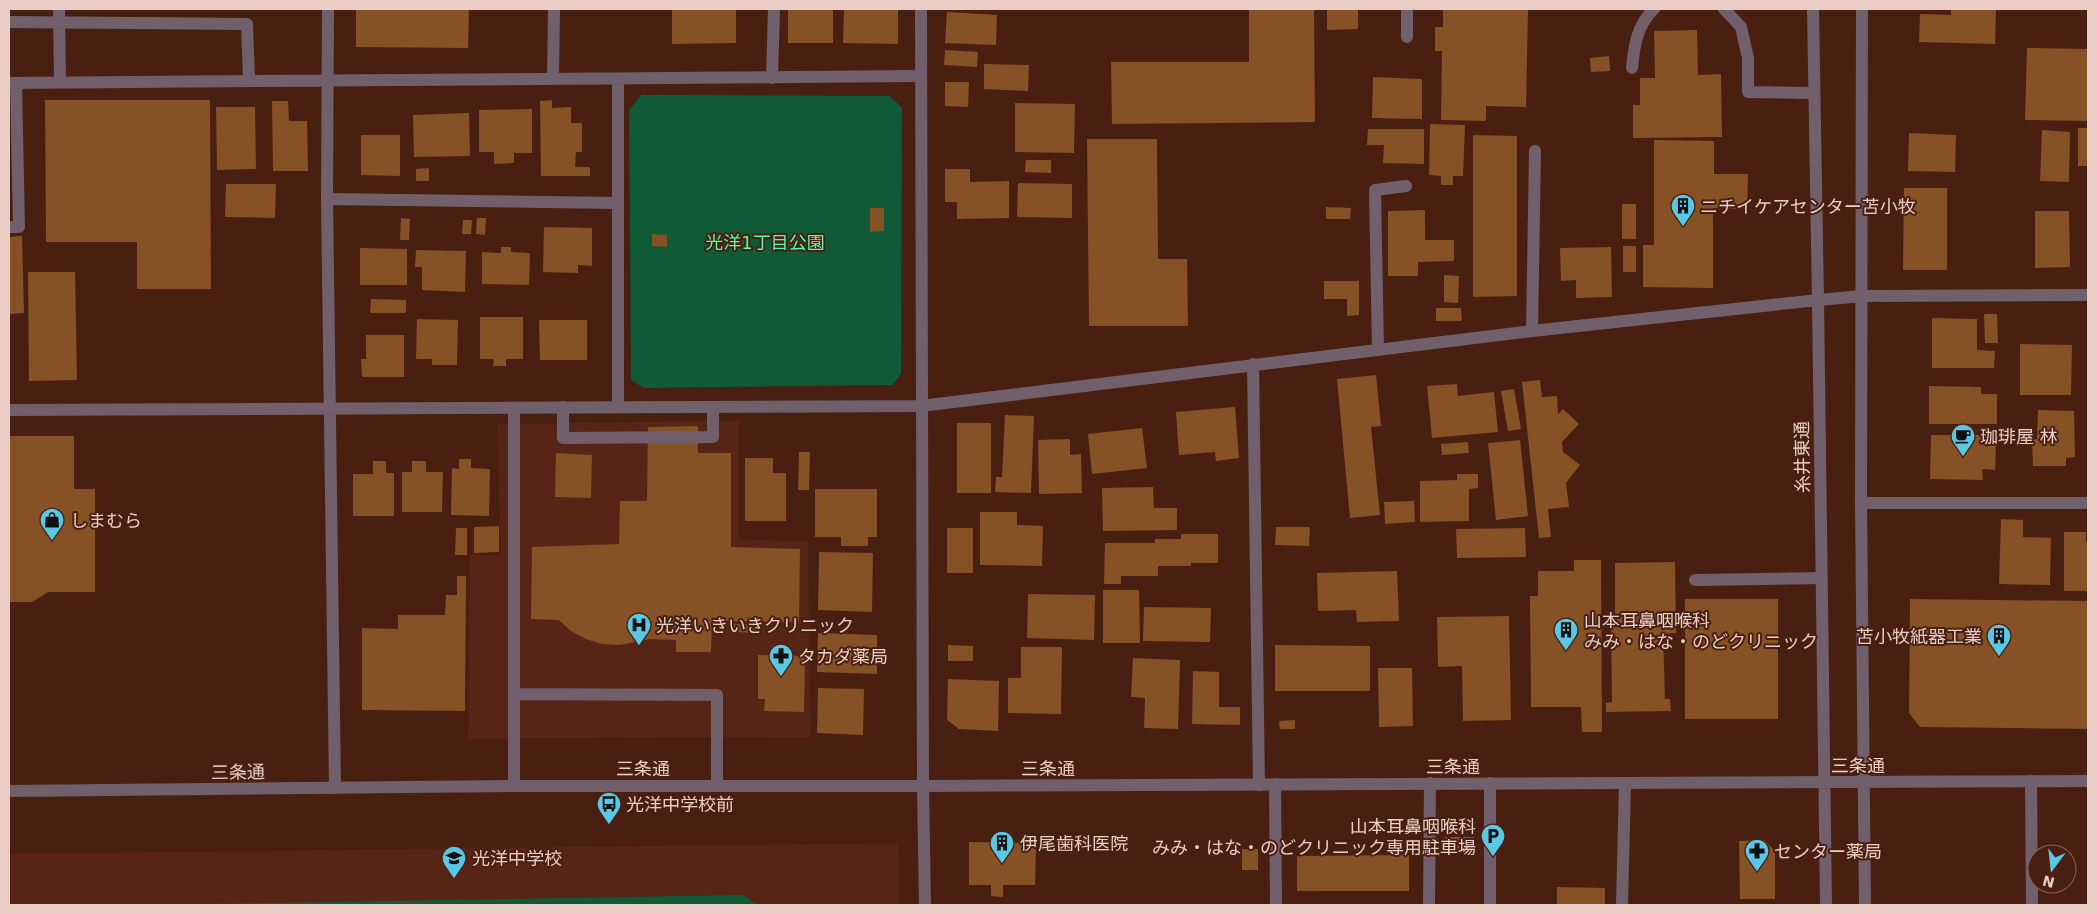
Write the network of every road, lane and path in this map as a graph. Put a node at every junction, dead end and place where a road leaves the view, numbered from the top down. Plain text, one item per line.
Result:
1 (59, 9) edge
2 (328, 9) edge
3 (554, 9) edge
4 (774, 9) edge
5 (921, 9) edge
6 (1407, 9) edge
7 (1654, 9) edge
8 (1724, 9) edge
9 (1812, 9) edge
10 (1862, 9) edge
11 (9, 22) edge
12 (59, 23) junction
13 (1407, 37) dead end
14 (1632, 68) dead end
15 (921, 76) junction
16 (553, 78) junction
17 (772, 78) junction
18 (249, 80) junction
19 (618, 80) junction
20 (328, 81) junction
21 (60, 82) junction
22 (12, 83) edge
23 (1814, 93) junction
24 (1534, 151) dead end
25 (1406, 186) dead end
26 (327, 199) junction
27 (617, 203) junction
28 (9, 227) edge
29 (2088, 295) edge
30 (1863, 296) junction
31 (1818, 300) junction
32 (1532, 331) junction
33 (1378, 350) junction
34 (1253, 364) junction
35 (713, 406) junction
36 (921, 406) junction
37 (563, 407) junction
38 (618, 407) junction
39 (329, 408) junction
40 (514, 408) junction
41 (9, 410) edge
42 (2088, 502) edge
43 (1861, 504) junction
44 (1821, 578) junction
45 (1695, 580) dead end
46 (514, 694) junction
47 (2031, 781) junction
48 (2088, 781) edge
49 (1823, 782) junction
50 (1863, 782) junction
51 (1430, 783) junction
52 (1490, 783) junction
53 (1625, 783) junction
54 (1275, 784) junction
55 (717, 785) junction
56 (1259, 785) junction
57 (514, 786) junction
58 (923, 786) junction
59 (335, 788) junction
60 (9, 792) edge
61 (925, 905) edge
62 (1276, 905) edge
63 (1429, 905) edge
64 (1490, 905) edge
65 (1622, 905) edge
66 (1826, 905) edge
67 (1865, 905) edge
68 (2032, 905) edge

1 - 12 street
2 - 20 street
3 - 16 street
4 - 17 street
5 - 15 street
6 - 13 street
7 - 14 street
8 - 23 street
9 - 23 street, 糸井東通
10 - 30 street
11 - 12 street
12 - 18 street
12 - 21 street
15 - 17 street
15 - 36 street
16 - 19 street
16 - 20 street
17 - 19 street
18 - 20 street
18 - 21 street
19 - 27 street
20 - 26 street
21 - 22 street
22 - 28 street
23 - 31 street, 糸井東通
24 - 32 street
25 - 33 street
26 - 27 street
26 - 39 street
27 - 38 street
29 - 30 street
30 - 31 street
30 - 43 street
31 - 32 street
31 - 44 street, 糸井東通
32 - 33 street
33 - 34 street
34 - 36 street
34 - 56 street
35 - 36 street
35 - 37 street
35 - 38 street
36 - 58 street
37 - 38 street
37 - 40 street
39 - 40 street
39 - 41 street
39 - 59 street
40 - 46 street
42 - 43 street
43 - 50 street
44 - 45 street
44 - 49 street, 糸井東通
46 - 55 street
46 - 57 street
47 - 48 street, 三条通
47 - 50 street, 三条通
47 - 68 street
49 - 50 street, 三条通
49 - 53 street, 三条通
49 - 66 street, 糸井東通
50 - 67 street
51 - 52 street, 三条通
51 - 54 street, 三条通
51 - 63 street
52 - 53 street, 三条通
52 - 64 street
53 - 65 street
54 - 56 street, 三条通
54 - 62 street
55 - 57 street, 三条通
55 - 58 street, 三条通
56 - 58 street, 三条通
57 - 59 street, 三条通
58 - 61 street
59 - 60 street, 三条通

